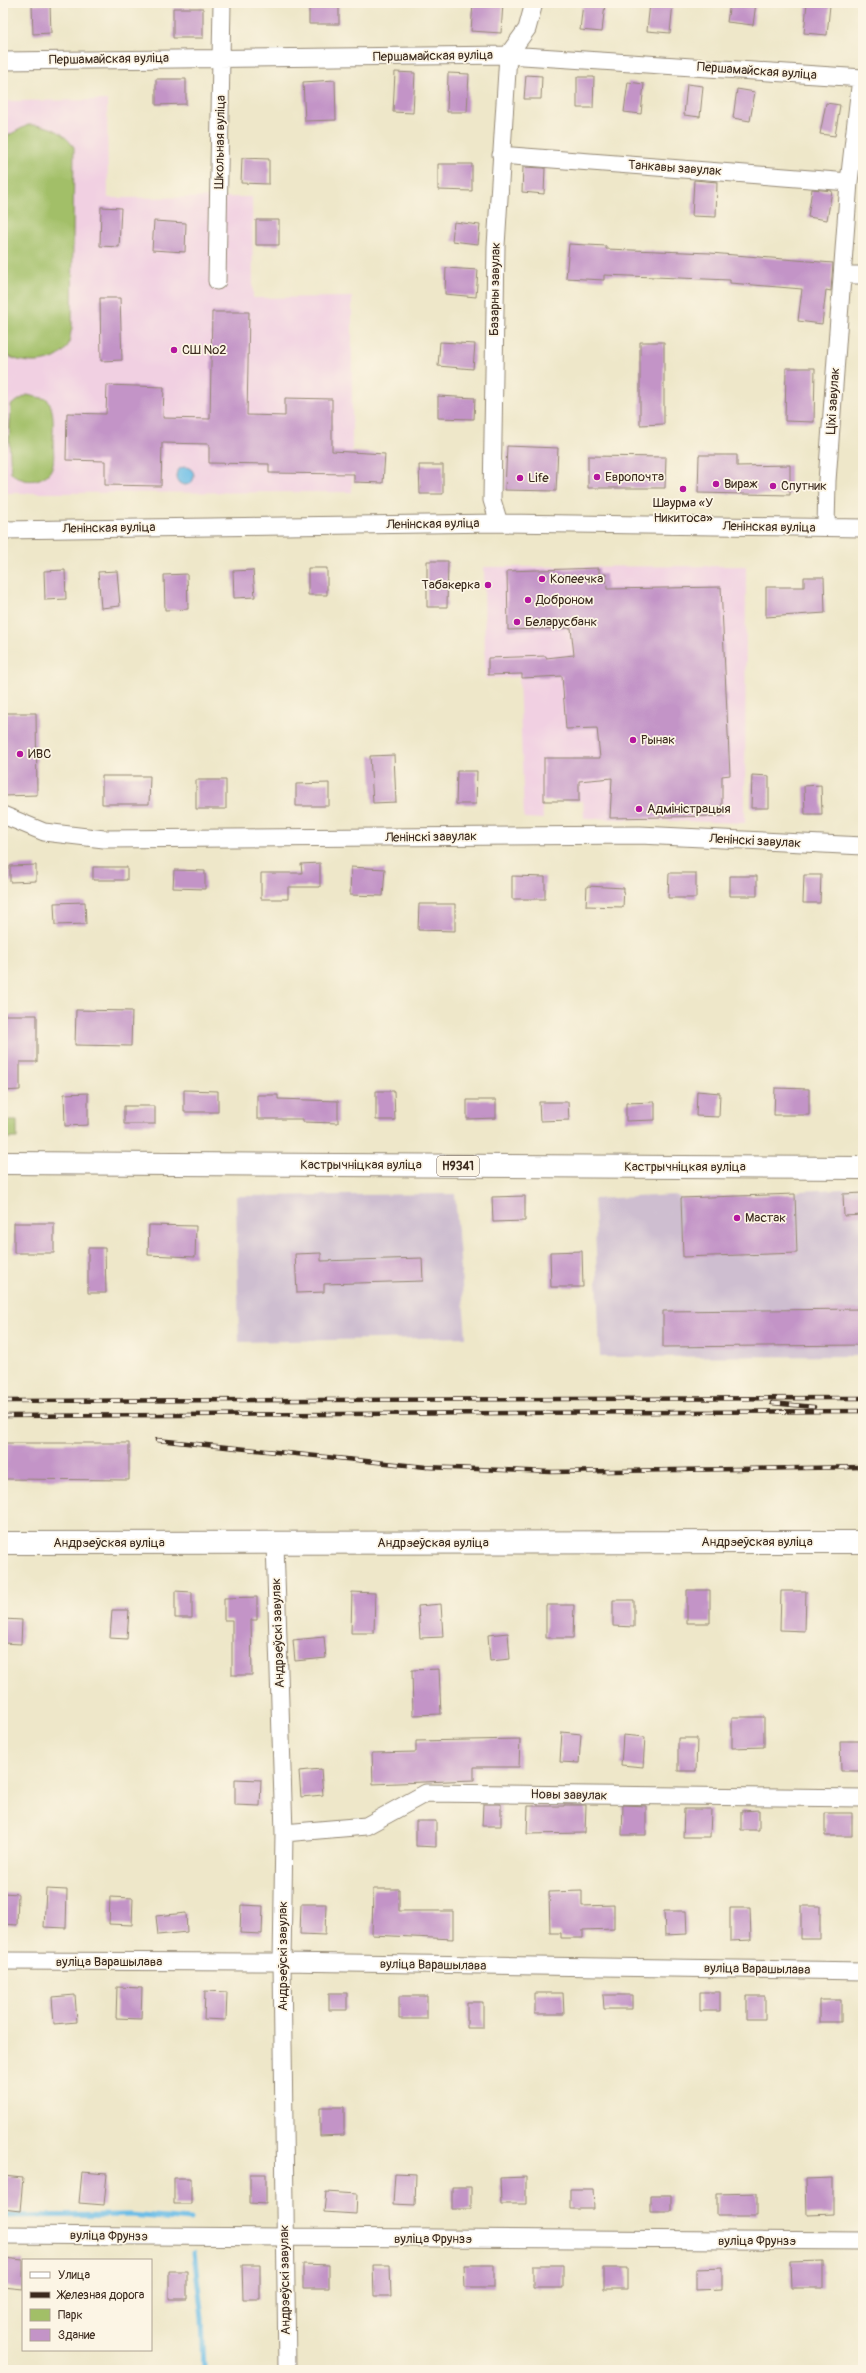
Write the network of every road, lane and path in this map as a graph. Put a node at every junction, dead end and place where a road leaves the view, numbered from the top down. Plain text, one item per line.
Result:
1 (222, 3) edge
2 (534, 3) edge
3 (508, 55) junction
4 (222, 58) junction
5 (3, 61) edge
6 (862, 78) edge
7 (501, 155) junction
8 (849, 182) junction
9 (842, 275) junction
10 (863, 275) edge
11 (217, 281) dead end
12 (499, 523) junction
13 (826, 527) junction
14 (863, 528) edge
15 (3, 530) edge
16 (3, 815) edge
17 (863, 846) edge
18 (3, 1163) edge
19 (863, 1168) edge
20 (863, 1542) edge
21 (3, 1543) edge
22 (275, 1543) junction
23 (863, 1798) edge
24 (284, 1833) junction
25 (3, 1961) edge
26 (282, 1962) junction
27 (863, 1971) edge
28 (3, 2235) edge
29 (284, 2238) junction
30 (863, 2242) edge
31 (287, 2370) edge

1 - 4 street, Школьная вуліца
2 - 3 street
3 - 4 street, Першамайская вуліца
3 - 6 street, Першамайская вуліца
3 - 7 street, Базарны завулак
4 - 5 street, Першамайская вуліца
4 - 11 street, Школьная вуліца
6 - 8 street, Ціхі завулак
7 - 8 street, Танкавы завулак
7 - 12 street, Базарны завулак
8 - 9 street, Ціхі завулак
9 - 10 street
9 - 13 street, Ціхі завулак
12 - 13 street, Ленінская вуліца
12 - 15 street, Ленінская вуліца
13 - 14 street, Ленінская вуліца
16 - 17 street, Ленінскі завулак
18 - 19 main road, Кастрычніцкая вуліца / Н9341
20 - 22 main road, Андрэеўская вуліца
21 - 22 main road, Андрэеўская вуліца
22 - 24 street, Андрэеўскі завулак
23 - 24 street, Новы завулак
24 - 26 street, Андрэеўскі завулак
25 - 26 street, вуліца Варашылава
26 - 27 street, вуліца Варашылава
26 - 29 street, Андрэеўскі завулак
28 - 29 street, вуліца Фрунзэ
29 - 30 street, вуліца Фрунзэ
29 - 31 street, Андрэеўскі завулак

